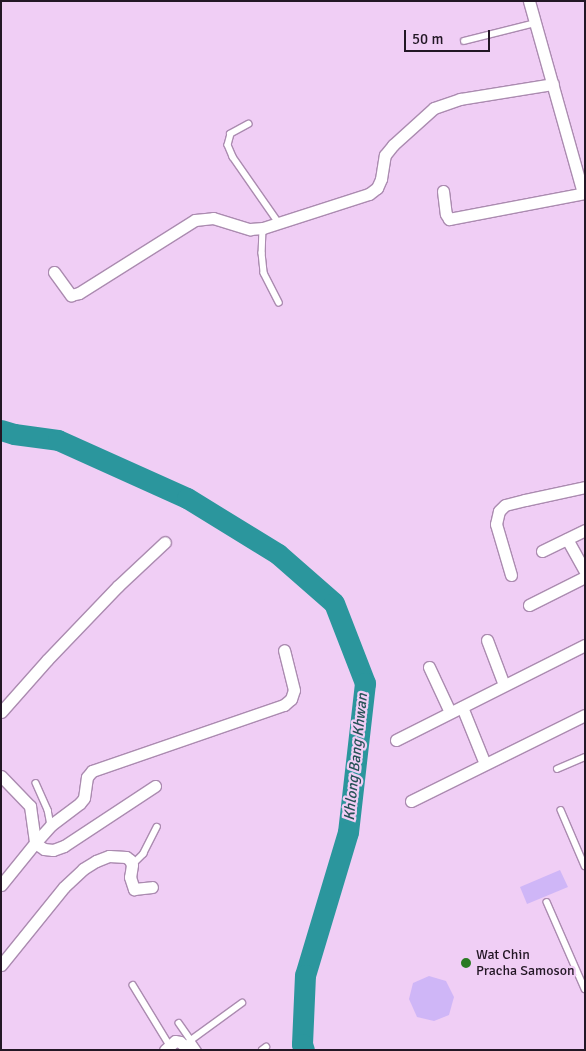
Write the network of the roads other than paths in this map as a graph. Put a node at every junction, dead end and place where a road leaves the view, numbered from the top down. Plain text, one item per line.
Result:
1 (529, 1) edge
2 (536, 23) junction
3 (464, 41) dead end
4 (553, 84) junction
5 (249, 124) dead end
6 (443, 191) dead end
7 (584, 193) edge
8 (279, 223) junction
9 (263, 228) junction
10 (54, 272) dead end
11 (279, 302) dead end
12 (585, 487) edge
13 (585, 530) edge
14 (567, 538) junction
15 (165, 542) dead end
16 (542, 552) dead end
17 (585, 570) edge
18 (511, 575) dead end
19 (585, 577) edge
20 (529, 605) dead end
21 (487, 640) dead end
22 (585, 645) edge
23 (284, 650) dead end
24 (429, 667) dead end
25 (504, 685) junction
26 (462, 707) junction
27 (1, 712) edge
28 (450, 712) junction
29 (585, 715) edge
30 (396, 740) dead end
31 (585, 757) edge
32 (486, 764) junction
33 (557, 769) dead end
34 (1, 776) edge
35 (36, 783) dead end
36 (154, 786) dead end
37 (411, 801) dead end
38 (561, 810) dead end
39 (51, 826) junction
40 (157, 827) dead end
41 (35, 843) junction
42 (132, 865) junction
43 (585, 866) edge
44 (3, 879) edge
45 (152, 887) dead end
46 (547, 902) dead end
47 (1, 965) edge
48 (133, 985) dead end
49 (585, 989) edge
50 (242, 1003) dead end
51 (179, 1023) dead end
52 (188, 1045) edge
53 (167, 1047) edge
54 (198, 1050) edge

1 - 2 street
2 - 3 lane
2 - 4 street
4 - 7 street
4 - 8 street
5 - 8 lane
6 - 7 street
8 - 9 street
9 - 10 street
9 - 11 lane
12 - 18 street
13 - 14 street
14 - 16 street
14 - 17 street
15 - 27 street
19 - 20 street
21 - 25 street
22 - 25 street
23 - 39 street
24 - 28 street
25 - 26 street
26 - 28 street
26 - 32 street
28 - 30 street
29 - 32 street
31 - 33 lane
32 - 37 street
34 - 41 street
35 - 39 lane
36 - 41 street
38 - 43 lane
39 - 41 street
40 - 42 lane
41 - 44 street
42 - 45 street
42 - 47 street
46 - 49 lane
48 - 53 lane
50 - 52 lane
51 - 52 lane
52 - 53 street
52 - 54 lane

